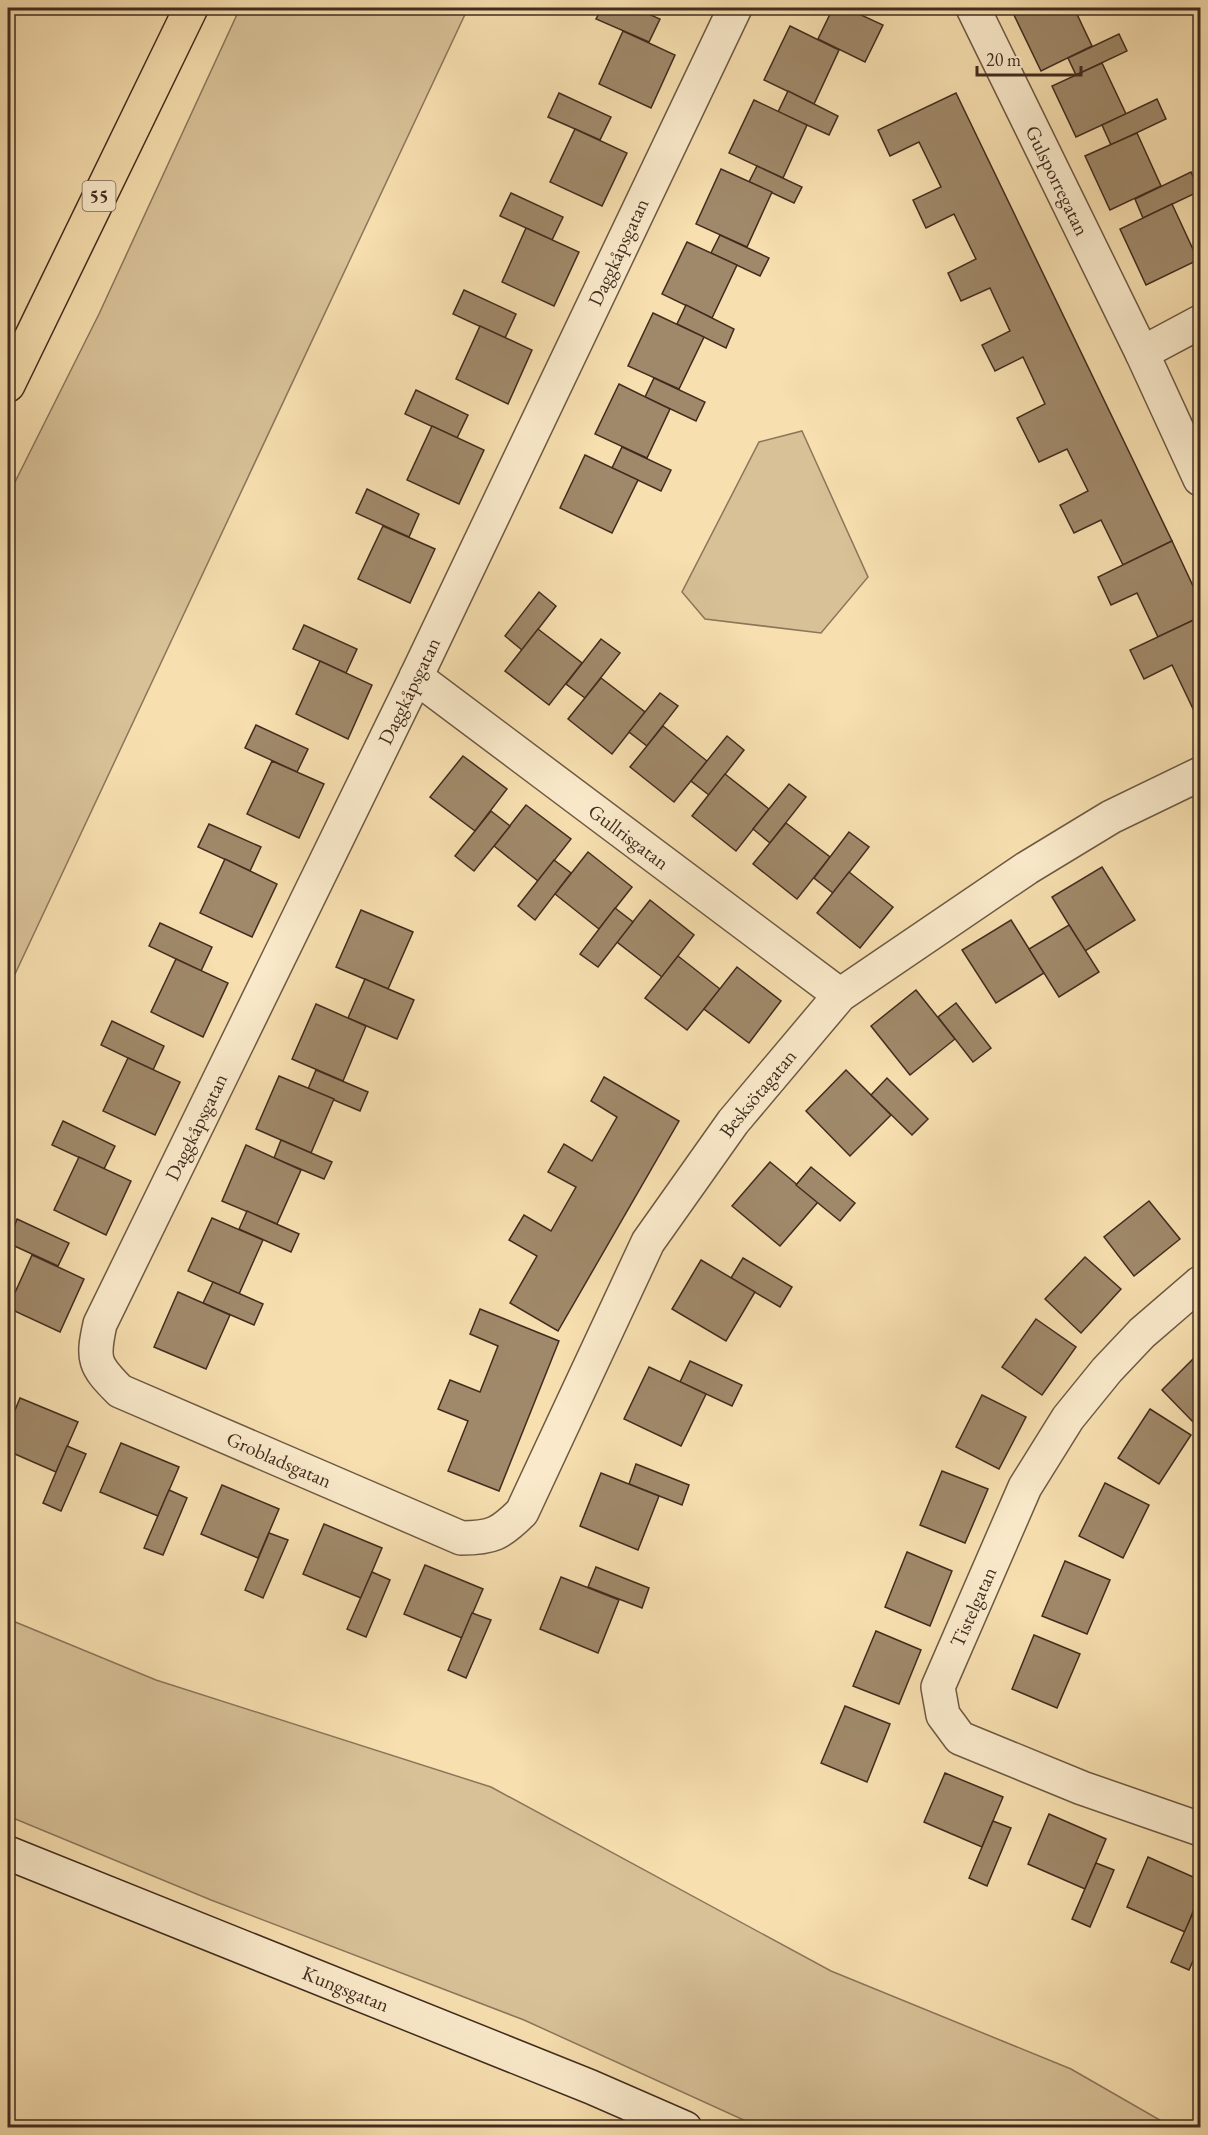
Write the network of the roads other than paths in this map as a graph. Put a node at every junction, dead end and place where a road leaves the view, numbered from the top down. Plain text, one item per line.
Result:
1 (191, 8) edge
2 (735, 8) edge
3 (973, 8) edge
4 (1200, 322) edge
5 (1142, 353) junction
6 (8, 385) edge
7 (1200, 479) edge
8 (416, 677) junction
9 (1200, 774) edge
10 (840, 995) junction
11 (1200, 1283) edge
12 (103, 1374) joint
13 (461, 1538) joint
14 (1200, 1829) edge
15 (8, 1853) edge
16 (685, 2127) edge

1 - 6 main road, 55
2 - 8 street, Daggkåpsgatan
3 - 5 street, Gulsporregatan
4 - 5 street
5 - 7 street, Gulsporregatan
8 - 10 street, Gullrisgatan
8 - 12 street, Daggkåpsgatan
9 - 10 street, Besksötagatan
10 - 13 street, Besksötagatan
11 - 14 street, Tistelgatan
12 - 13 street, Grobladsgatan
15 - 16 street, Kungsgatan

